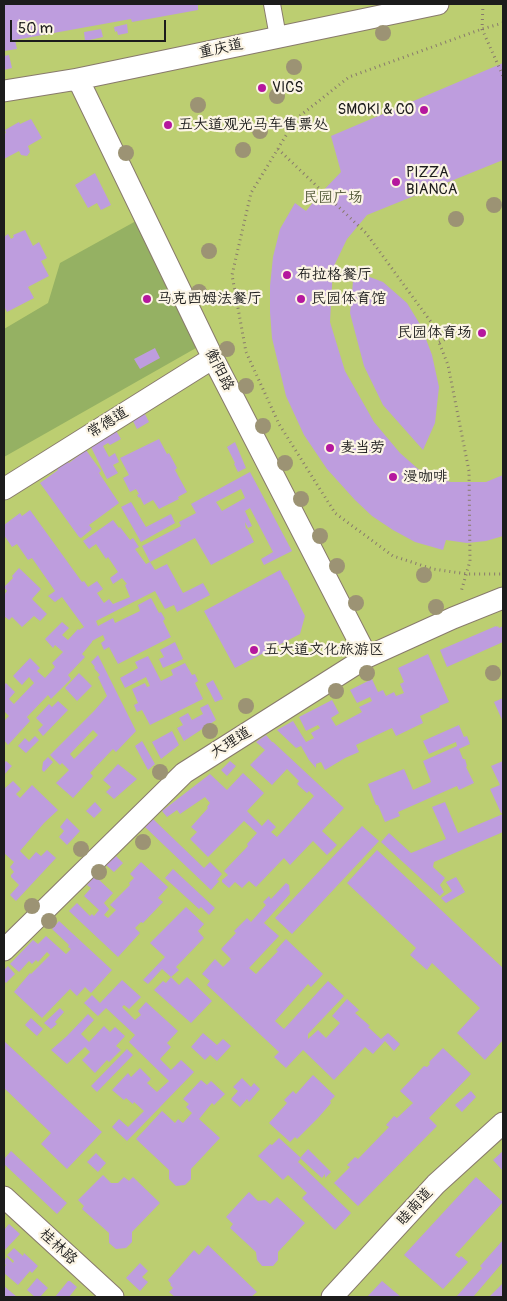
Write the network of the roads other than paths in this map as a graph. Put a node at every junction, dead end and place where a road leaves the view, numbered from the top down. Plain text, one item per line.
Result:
1 (272, 4) edge
2 (438, 4) edge
3 (278, 37) junction
4 (78, 79) junction
5 (4, 90) edge
6 (213, 358) junction
7 (4, 489) edge
8 (503, 598) edge
9 (367, 657) junction
10 (4, 950) edge
11 (503, 1123) edge
12 (4, 1197) edge
13 (113, 1297) edge
14 (332, 1297) edge

1 - 3 street
2 - 3 street, 重庆道
3 - 4 street, 重庆道
4 - 5 street, 重庆道
4 - 6 street, 衡阳路
6 - 7 street, 常德道
6 - 9 street, 衡阳路
8 - 9 street, 大理道
9 - 10 street, 大理道
11 - 14 street, 睦南道
12 - 13 street, 桂林路

